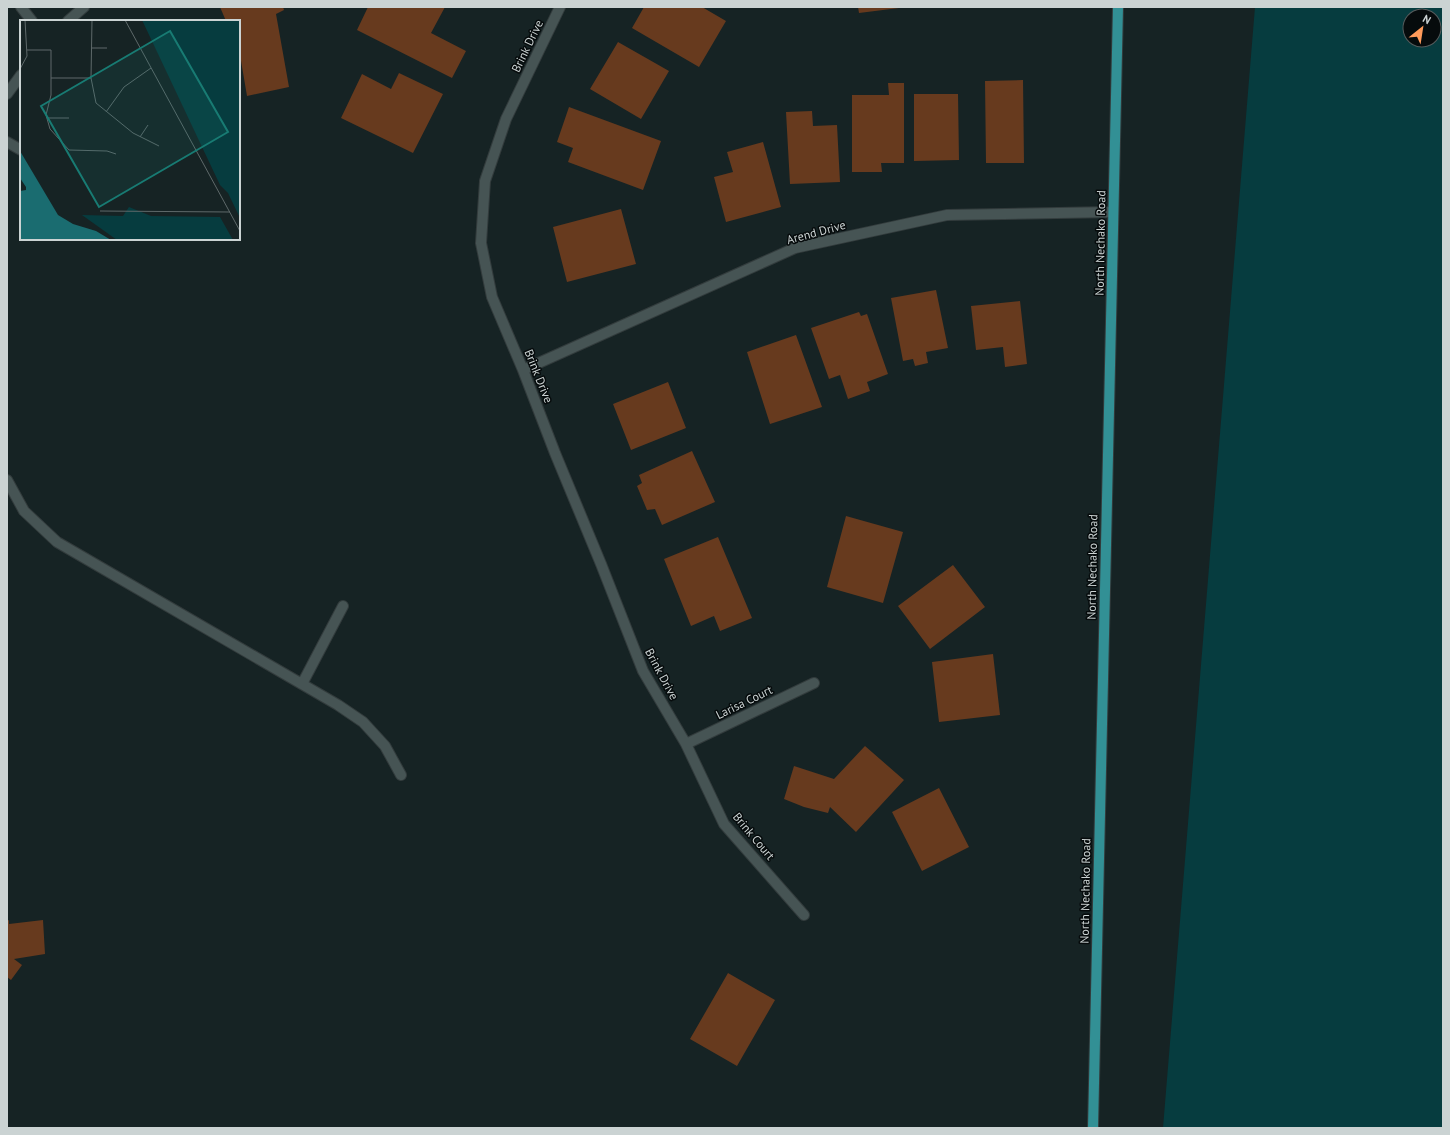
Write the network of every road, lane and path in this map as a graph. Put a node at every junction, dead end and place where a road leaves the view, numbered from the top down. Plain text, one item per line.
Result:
1 (21, 7) edge
2 (84, 7) edge
3 (559, 7) edge
4 (1118, 7) edge
5 (31, 20) edge
6 (69, 20) edge
7 (20, 76) edge
8 (7, 94) edge
9 (7, 142) edge
10 (20, 149) edge
11 (1113, 212) junction
12 (523, 370) junction
13 (7, 480) edge
14 (343, 606) dead end
15 (814, 683) dead end
16 (302, 684) junction
17 (686, 744) junction
18 (400, 775) dead end
19 (804, 915) dead end
20 (1093, 1128) edge

1 - 5 street
2 - 6 street
3 - 12 street, Brink Drive
4 - 11 main road, North Nechako Road
7 - 8 street
9 - 10 street
11 - 12 street, Arend Drive
11 - 20 main road, North Nechako Road
12 - 17 street, Brink Drive
13 - 16 street
14 - 16 street
15 - 17 street, Larisa Court
16 - 18 street
17 - 19 street, Brink Court

